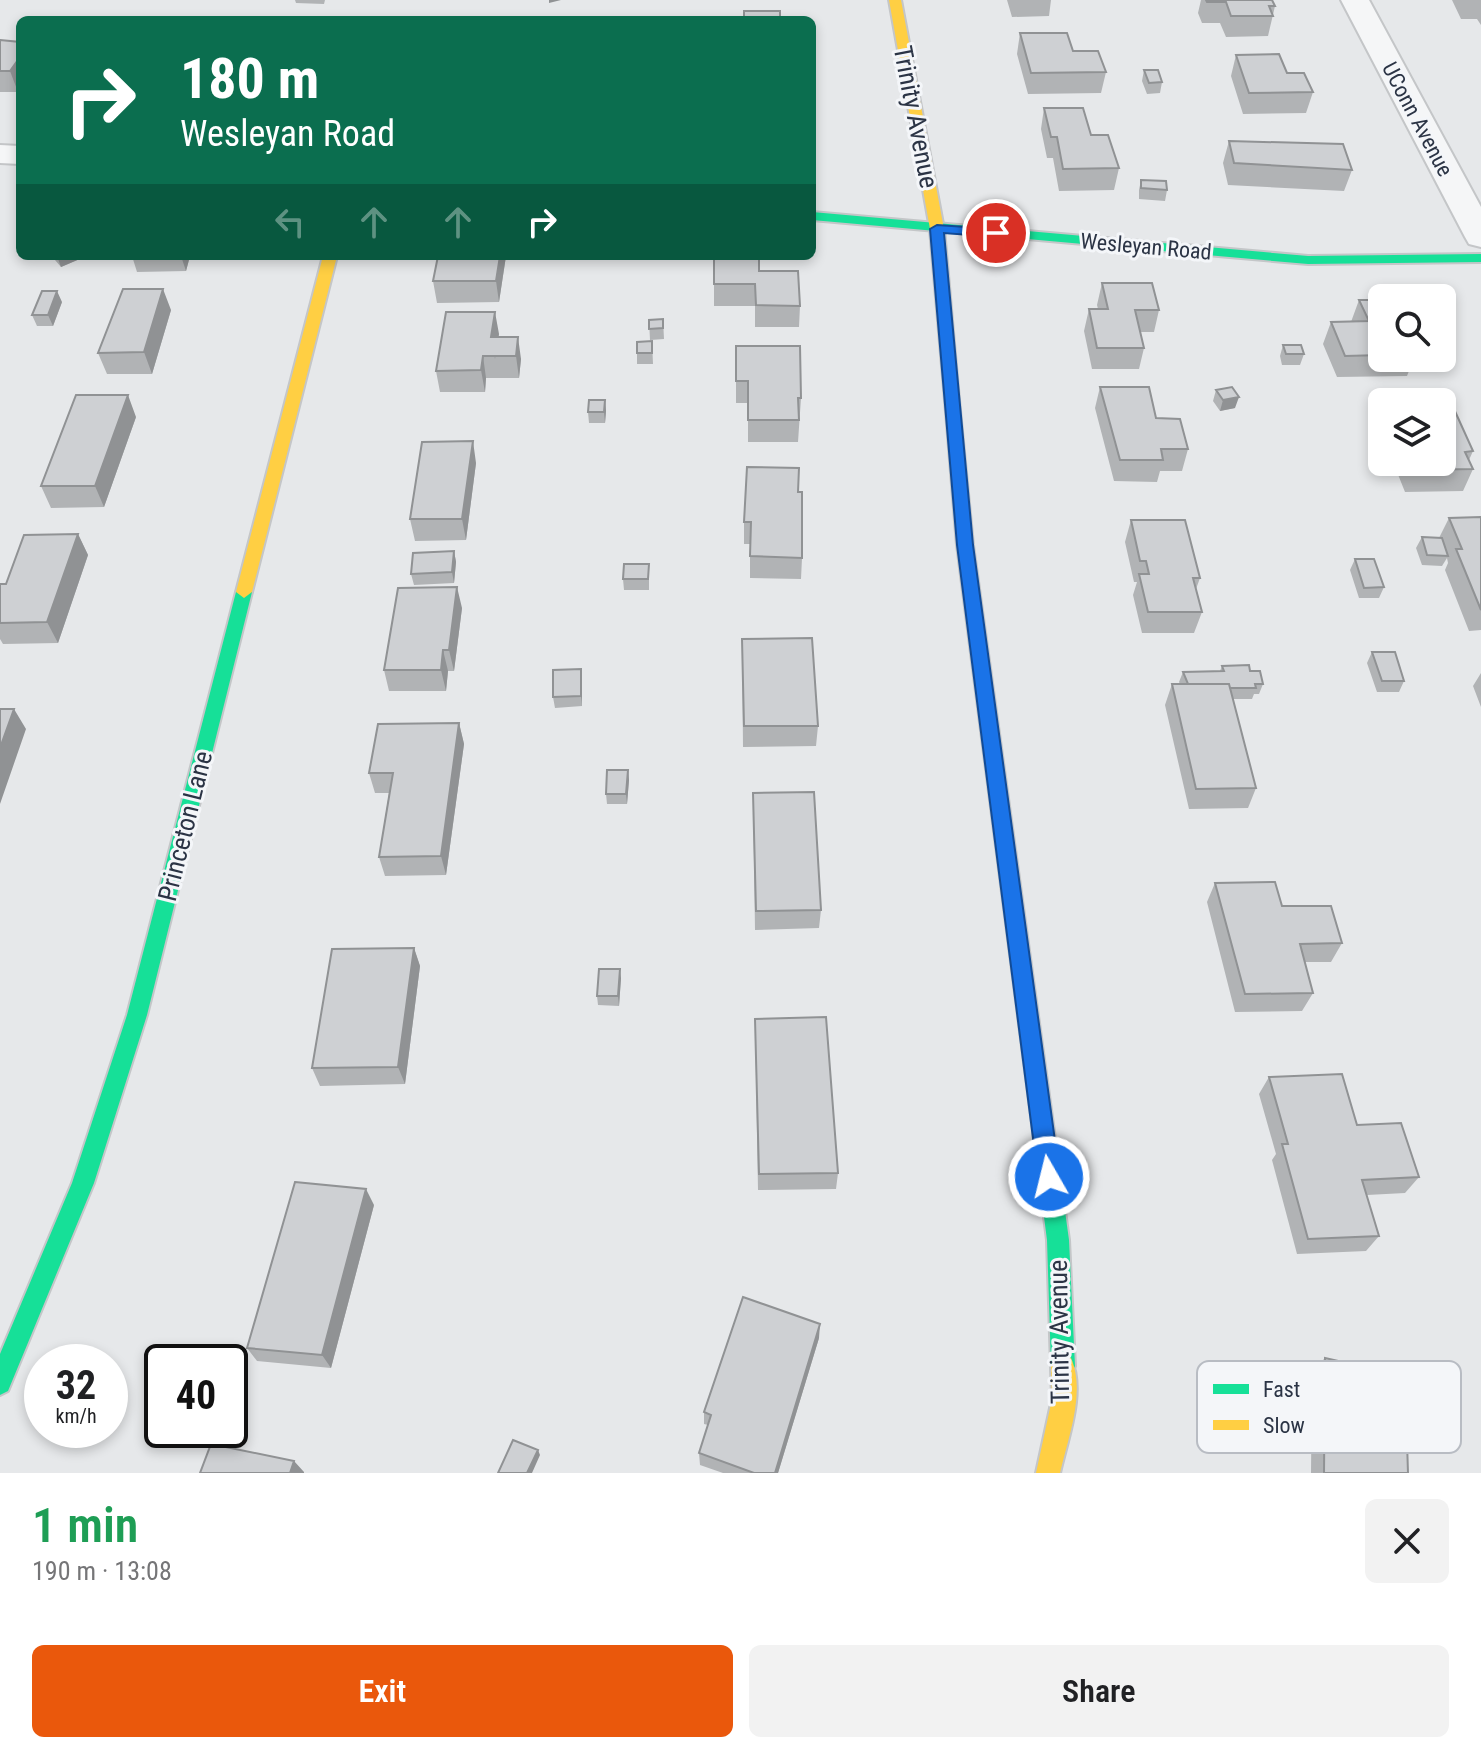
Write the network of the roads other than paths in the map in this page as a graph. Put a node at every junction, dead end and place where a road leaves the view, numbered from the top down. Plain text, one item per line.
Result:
1 (895, 0) edge
2 (1355, 0) edge
3 (816, 216) edge
4 (937, 229) junction
5 (1481, 237) edge
6 (1481, 258) edge
7 (329, 260) edge
8 (0, 1383) edge
9 (1048, 1473) edge

1 - 4 street, Trinity Avenue
2 - 5 street, UConn Avenue
3 - 4 street, Wesleyan Road
4 - 6 street, Wesleyan Road
4 - 9 street, Trinity Avenue
7 - 8 street, Princeton Lane

